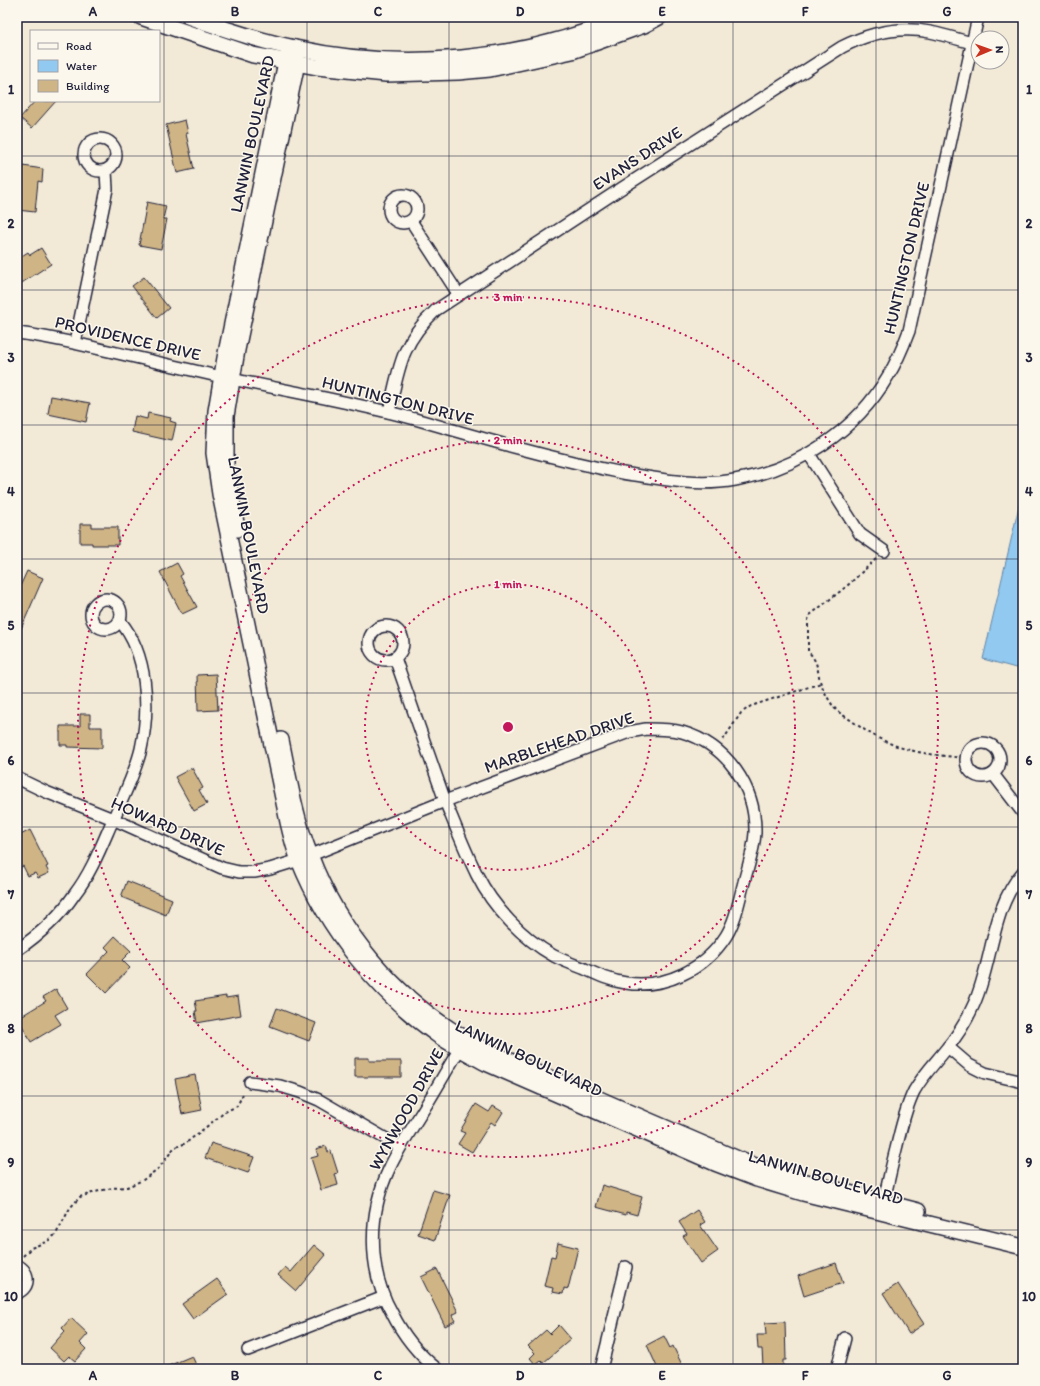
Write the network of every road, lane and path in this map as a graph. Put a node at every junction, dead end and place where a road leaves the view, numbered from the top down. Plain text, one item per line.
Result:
1 (141, 17) edge
2 (190, 17) edge
3 (625, 17) edge
4 (659, 17) edge
5 (978, 17) edge
6 (975, 30) edge
7 (970, 42) edge
8 (294, 48) junction
9 (970, 52) edge
10 (291, 63) junction
11 (106, 171) dead end
12 (411, 221) dead end
13 (459, 295) junction
14 (17, 334) edge
15 (75, 343) junction
16 (227, 378) junction
17 (389, 412) junction
18 (809, 454) junction
19 (884, 551) joint
20 (120, 620) dead end
21 (395, 658) dead end
22 (821, 683) junction
23 (717, 750) junction
24 (966, 758) junction
25 (993, 774) junction
26 (17, 778) edge
27 (445, 801) junction
28 (1023, 813) edge
29 (113, 819) junction
30 (305, 858) junction
31 (1023, 872) edge
32 (17, 950) edge
33 (463, 1044) junction
34 (948, 1047) junction
35 (250, 1082) joint
36 (1023, 1082) edge
37 (400, 1147) junction
38 (882, 1207) junction
39 (1023, 1237) edge
40 (1023, 1247) edge
41 (17, 1265) edge
42 (626, 1267) dead end
43 (17, 1294) edge
44 (384, 1297) junction
45 (845, 1338) dead end
46 (248, 1350) dead end
47 (438, 1369) edge
48 (601, 1369) edge
49 (837, 1369) edge

1 - 10 street
2 - 8 street
3 - 8 street
4 - 10 street
5 - 6 street, HUNTINGTON DRIVE
7 - 13 street, EVANS DRIVE
8 - 10 street, LANWIN BOULEVARD
9 - 18 street, HUNTINGTON DRIVE
10 - 16 street, LANWIN BOULEVARD
11 - 15 street
12 - 13 street
13 - 17 street, EVANS DRIVE
14 - 15 street, PROVIDENCE DRIVE
15 - 16 street, PROVIDENCE DRIVE
16 - 17 street, HUNTINGTON DRIVE
16 - 30 street, LANWIN BOULEVARD
17 - 18 street, HUNTINGTON DRIVE
18 - 19 street
19 - 22 path
20 - 29 street
21 - 27 street
22 - 23 path
22 - 24 path
23 - 27 street, MARBLEHEAD DRIVE
23 - 27 street, MARBLEHEAD DRIVE
24 - 25 street
24 - 25 street
25 - 28 street
26 - 29 street, HOWARD DRIVE
27 - 30 street, MARBLEHEAD DRIVE
29 - 30 street, HOWARD DRIVE
29 - 32 street
30 - 33 street, LANWIN BOULEVARD
31 - 34 street
33 - 37 street, WYNWOOD DRIVE
33 - 38 street, LANWIN BOULEVARD
34 - 36 street
34 - 38 street
35 - 37 street
35 - 41 path
37 - 44 street, WYNWOOD DRIVE
38 - 39 street, LANWIN BOULEVARD
38 - 40 street, LANWIN BOULEVARD
41 - 43 street
42 - 48 street
44 - 46 street
44 - 47 street, WYNWOOD DRIVE
45 - 49 street

